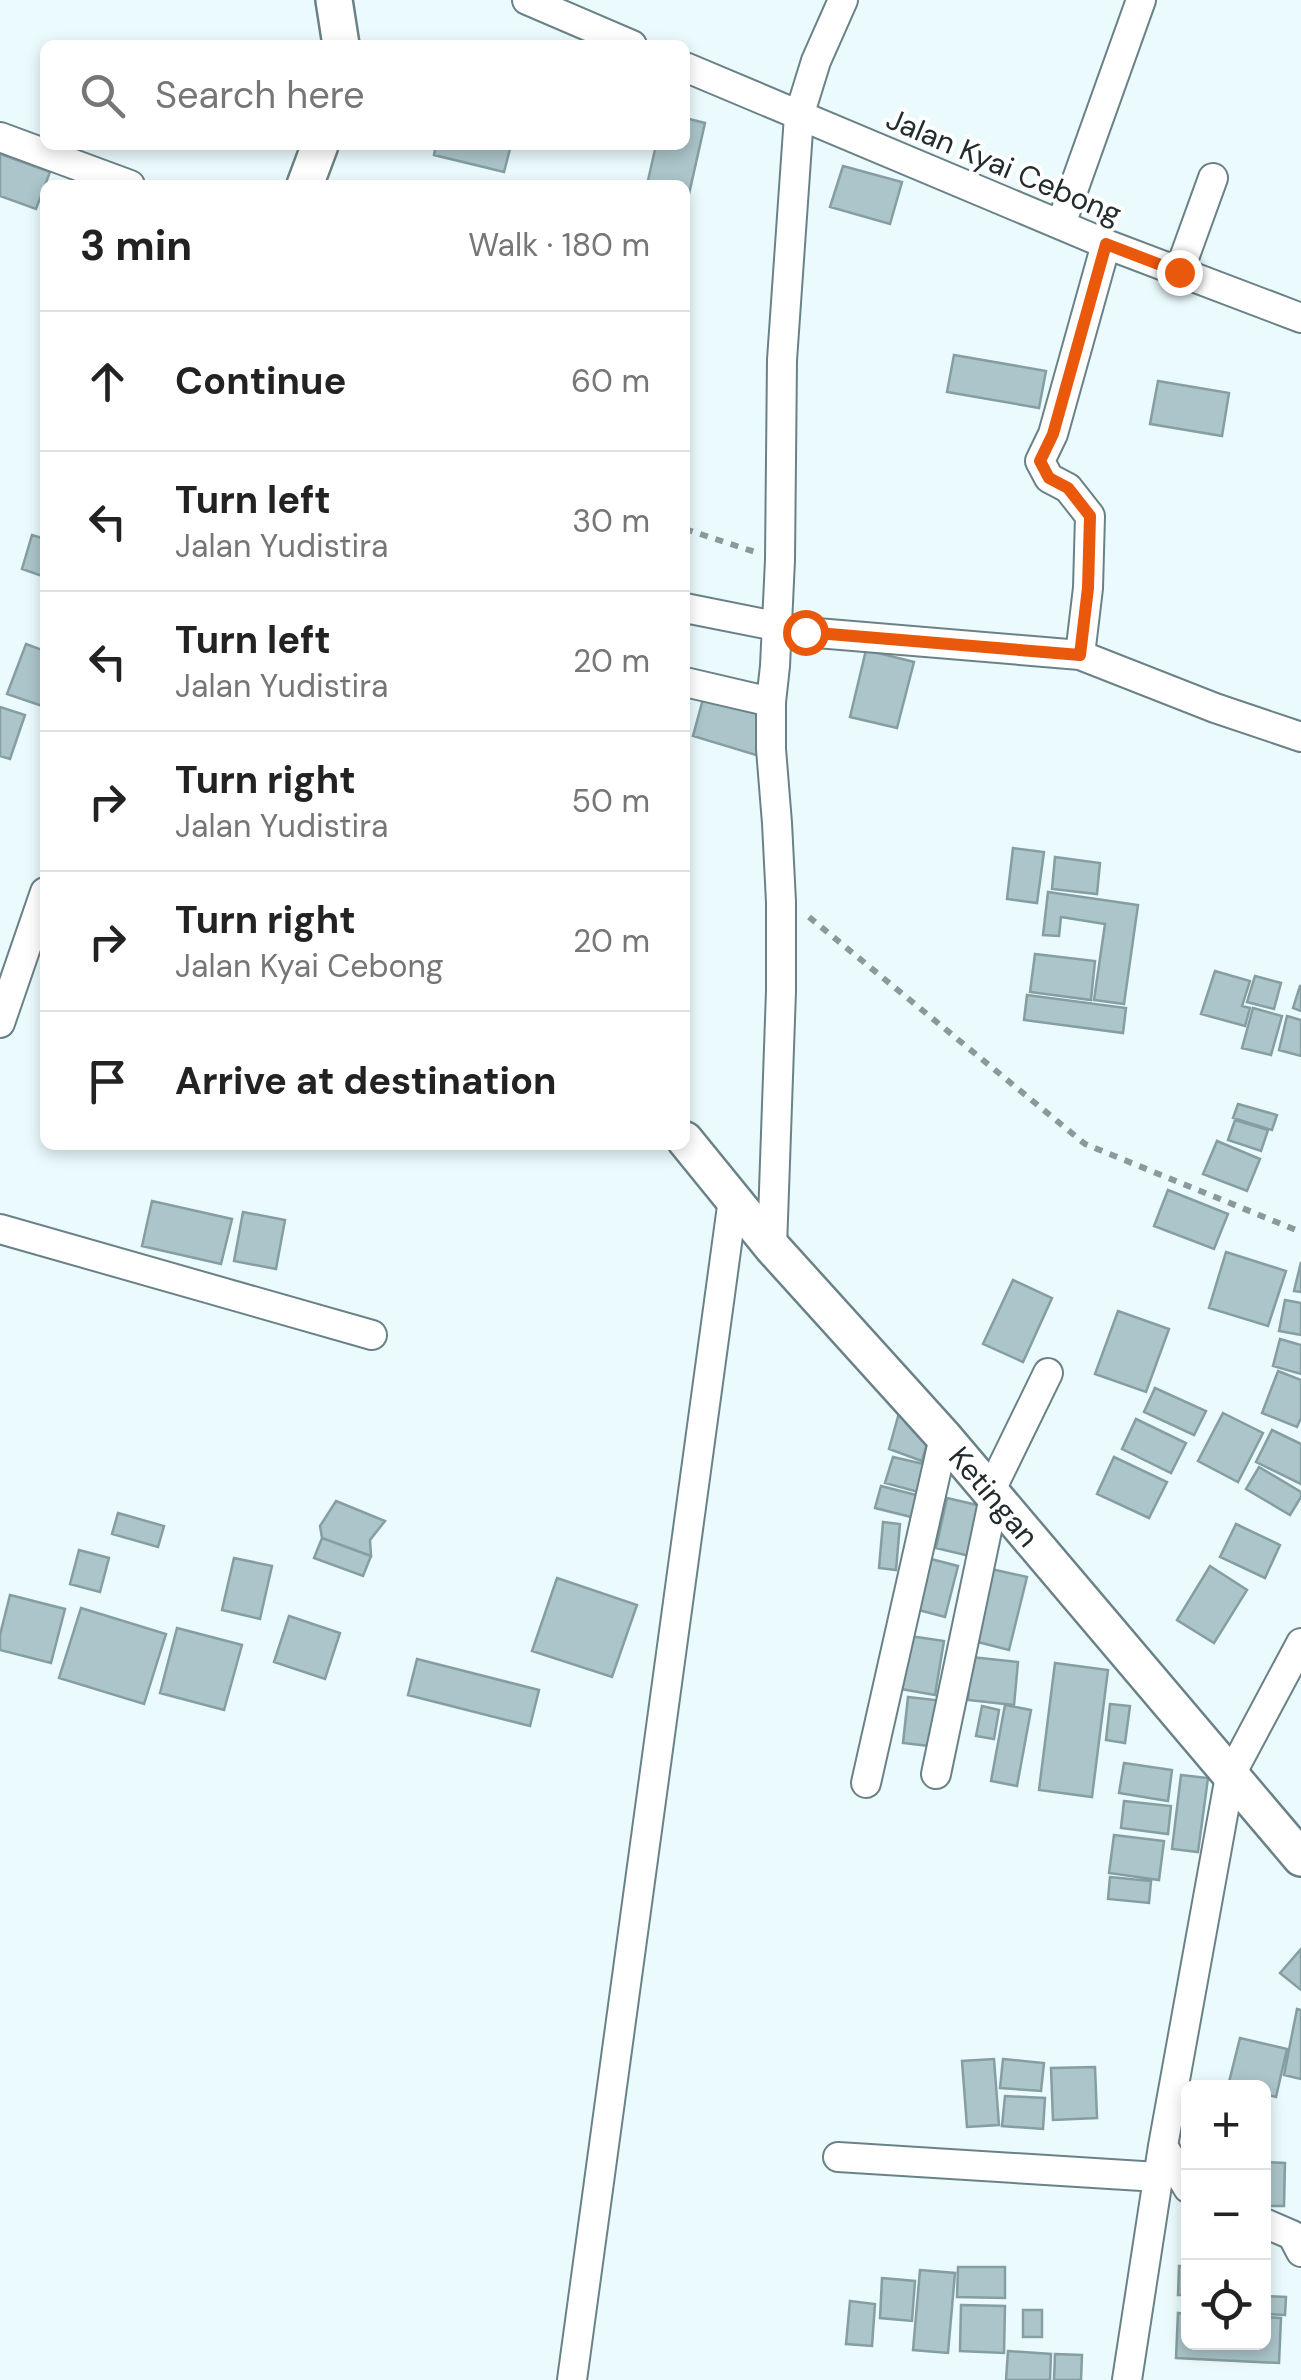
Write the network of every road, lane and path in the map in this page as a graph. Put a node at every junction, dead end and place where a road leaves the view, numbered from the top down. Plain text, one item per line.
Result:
1 (334, 0) edge
2 (527, 0) edge
3 (1140, 0) edge
4 (835, 3) edge
5 (339, 40) edge
6 (620, 40) edge
7 (690, 70) edge
8 (800, 116) junction
9 (0, 137) edge
10 (318, 150) edge
11 (1213, 178) dead end
12 (116, 180) edge
13 (307, 180) edge
14 (1061, 224) junction
15 (1106, 244) junction
16 (1179, 272) junction
17 (1301, 318) edge
18 (690, 531) edge
19 (780, 560) junction
20 (690, 609) edge
21 (776, 627) junction
22 (1080, 655) junction
23 (690, 683) edge
24 (770, 702) junction
25 (1301, 737) edge
26 (781, 902) junction
27 (40, 905) edge
28 (2, 1005) edge
29 (690, 1146) edge
30 (733, 1199) junction
31 (0, 1229) edge
32 (1301, 1232) edge
33 (772, 1247) junction
34 (372, 1335) dead end
35 (1048, 1373) dead end
36 (944, 1437) junction
37 (992, 1495) junction
38 (1301, 1643) edge
39 (936, 1774) dead end
40 (1230, 1776) junction
41 (866, 1784) dead end
42 (1301, 1858) edge
43 (1163, 2146) junction
44 (838, 2157) dead end
45 (1181, 2176) edge
46 (1158, 2177) junction
47 (1271, 2226) edge
48 (1301, 2252) edge
49 (572, 2380) edge
50 (1127, 2380) edge

1 - 5 street
2 - 6 street
3 - 14 street
4 - 8 street
7 - 8 street, Jalan Kyai Cebong
8 - 14 street, Jalan Kyai Cebong
8 - 19 street
9 - 12 street
10 - 13 street
11 - 16 street
14 - 15 street, Jalan Kyai Cebong
15 - 16 street, Jalan Kyai Cebong
15 - 22 street
16 - 17 street, Jalan Kyai Cebong
18 - 19 path
19 - 21 street
20 - 21 street
21 - 22 street
21 - 24 street
22 - 25 street
23 - 24 street
24 - 26 street
26 - 32 path
26 - 33 street
27 - 28 street
29 - 30 street, Ketingan
30 - 33 street, Ketingan
30 - 49 street
31 - 34 street
33 - 36 street, Ketingan
35 - 37 street
36 - 37 street, Ketingan
36 - 41 street
37 - 39 street
37 - 40 street, Ketingan
38 - 40 street
40 - 42 street, Ketingan
40 - 43 street
43 - 45 street
43 - 46 street
44 - 46 street
46 - 50 street
47 - 48 street

